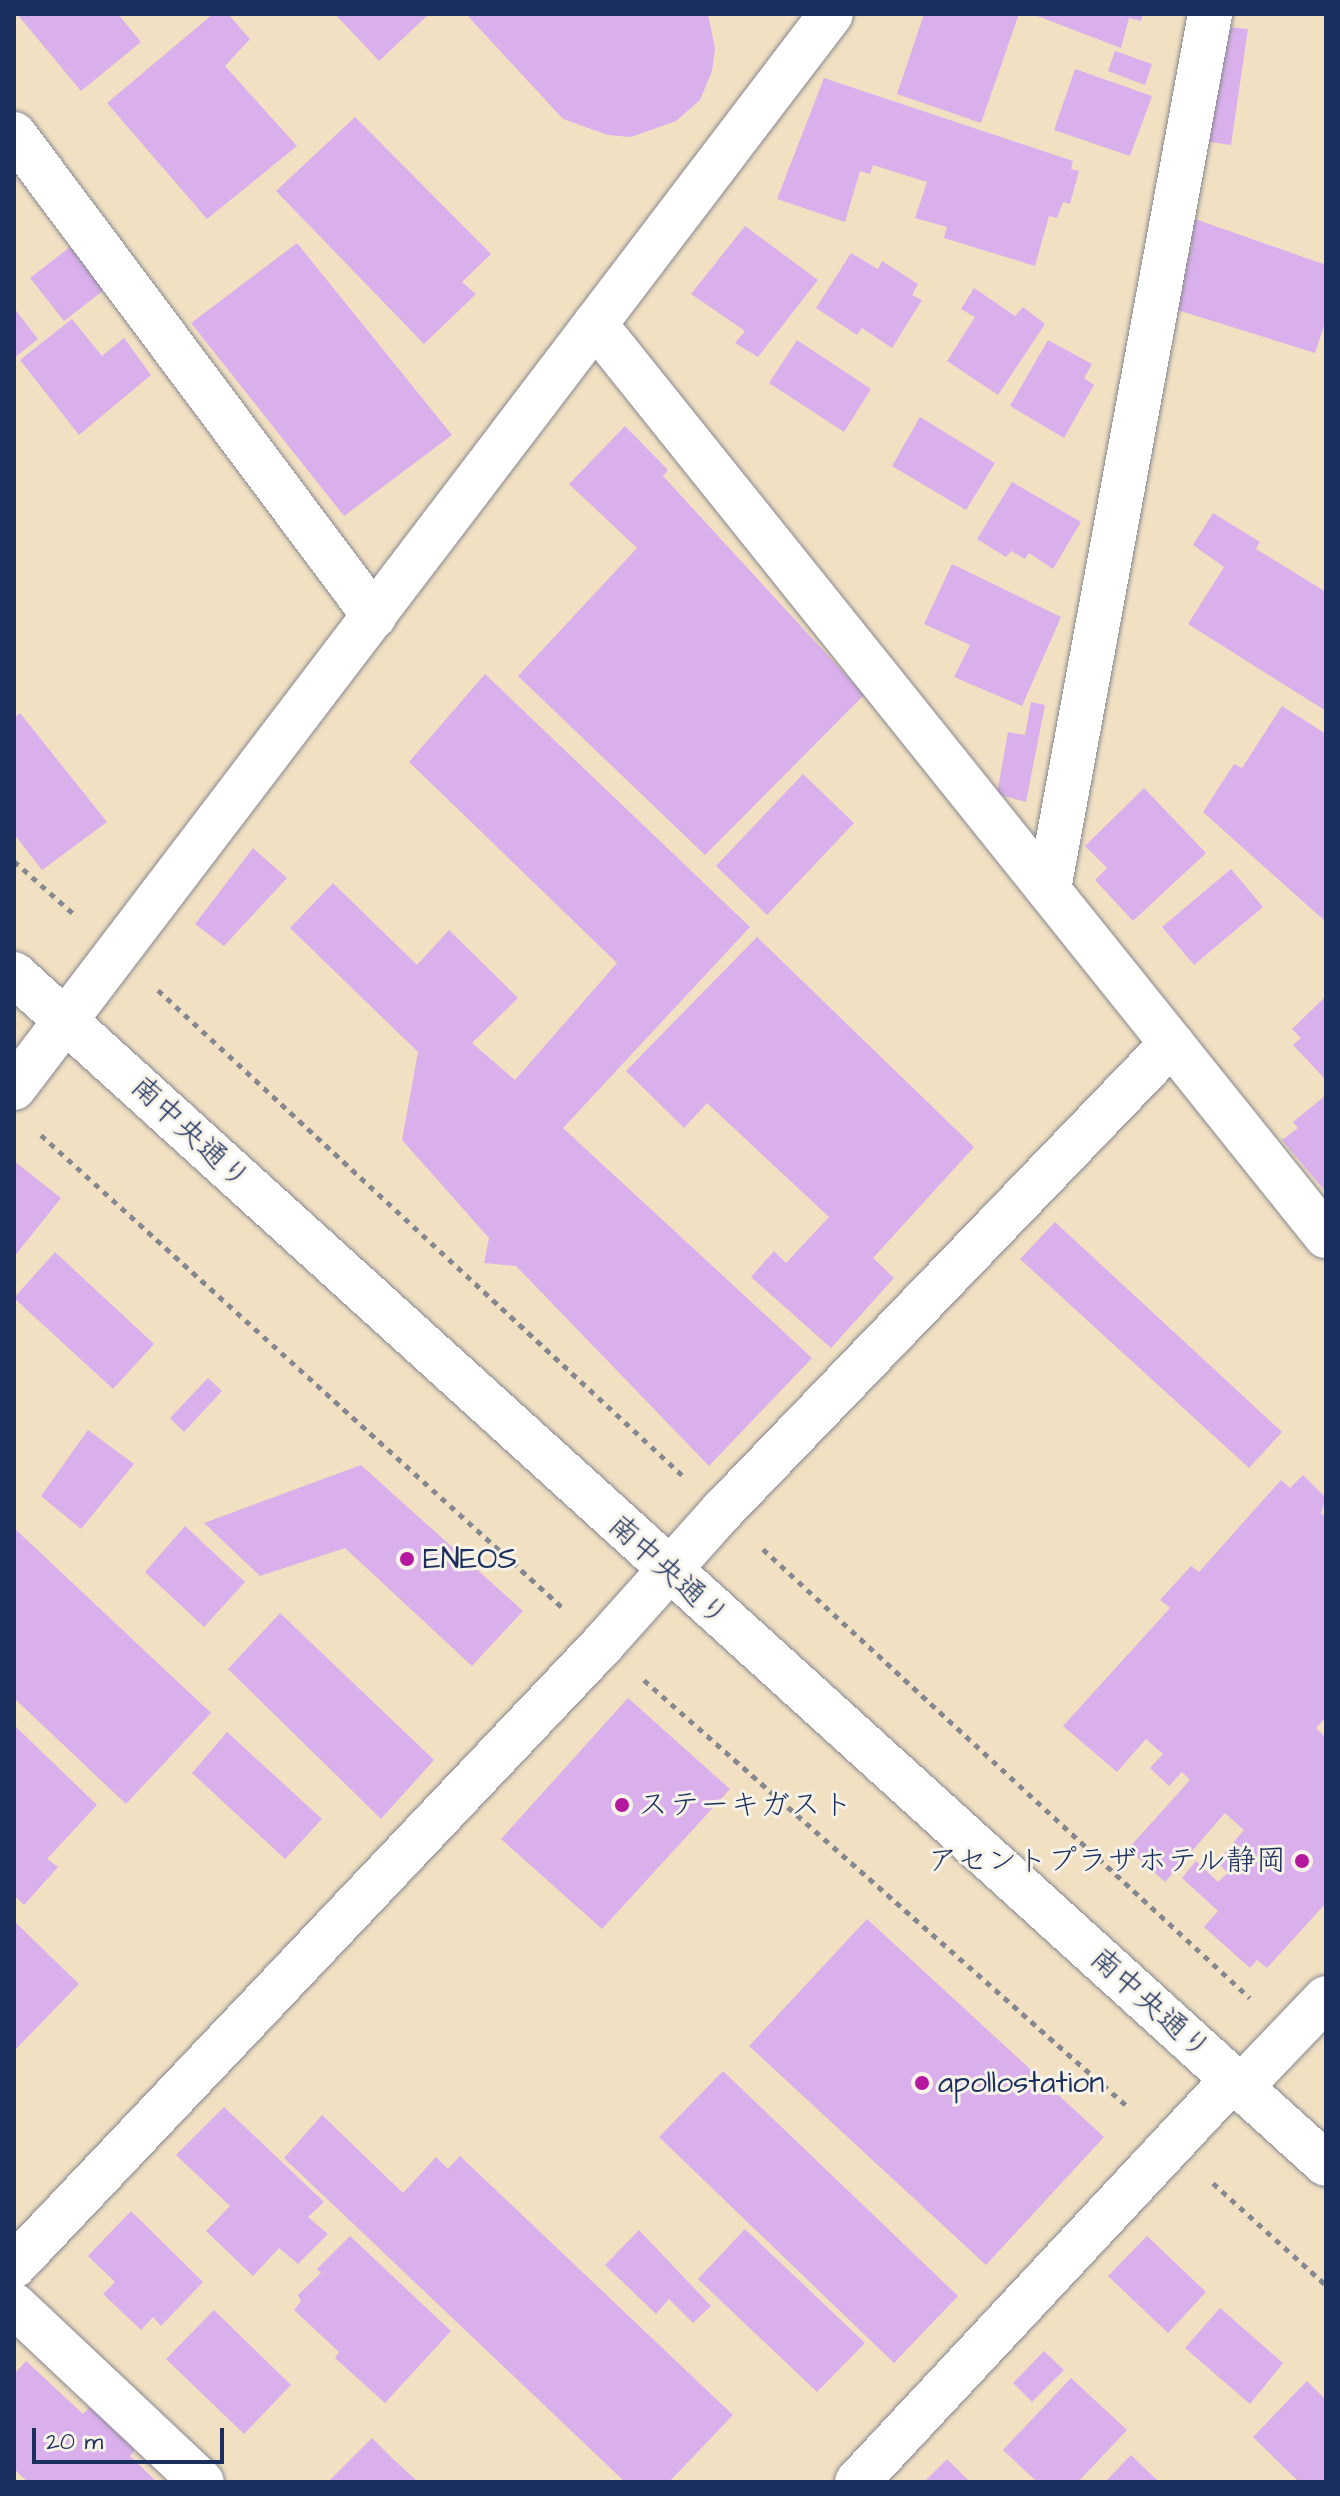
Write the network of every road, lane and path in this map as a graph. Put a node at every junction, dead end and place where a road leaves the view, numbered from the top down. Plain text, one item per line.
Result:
1 (831, 14) edge
2 (1210, 14) edge
3 (14, 134) edge
4 (595, 324) junction
5 (374, 616) junction
6 (14, 861) edge
7 (1049, 889) junction
8 (116, 951) junction
9 (14, 974) edge
10 (67, 1020) junction
11 (1172, 1043) junction
12 (14, 1088) edge
13 (38, 1132) dead end
14 (1326, 1236) edge
15 (722, 1511) junction
16 (667, 1571) junction
17 (603, 1644) junction
18 (1326, 1998) edge
19 (1291, 2035) junction
20 (1237, 2083) junction
21 (1171, 2145) junction
22 (1326, 2164) edge
23 (14, 2266) edge
24 (1326, 2285) edge
25 (14, 2305) edge
26 (202, 2482) edge
27 (857, 2482) edge

1 - 4 street
2 - 7 street
3 - 5 street
4 - 5 street
4 - 7 street
5 - 8 street
6 - 8 path
7 - 11 street
8 - 10 street
8 - 15 path
9 - 10 street, 南中央通り
10 - 12 street
10 - 16 street, 南中央通り
11 - 14 street
11 - 15 street
13 - 17 path
15 - 16 street
15 - 19 path
16 - 17 street
16 - 20 street, 南中央通り
17 - 21 path
17 - 23 street
18 - 19 street
19 - 20 street
20 - 21 street
20 - 22 street, 南中央通り
21 - 24 path
21 - 27 street
25 - 26 street

